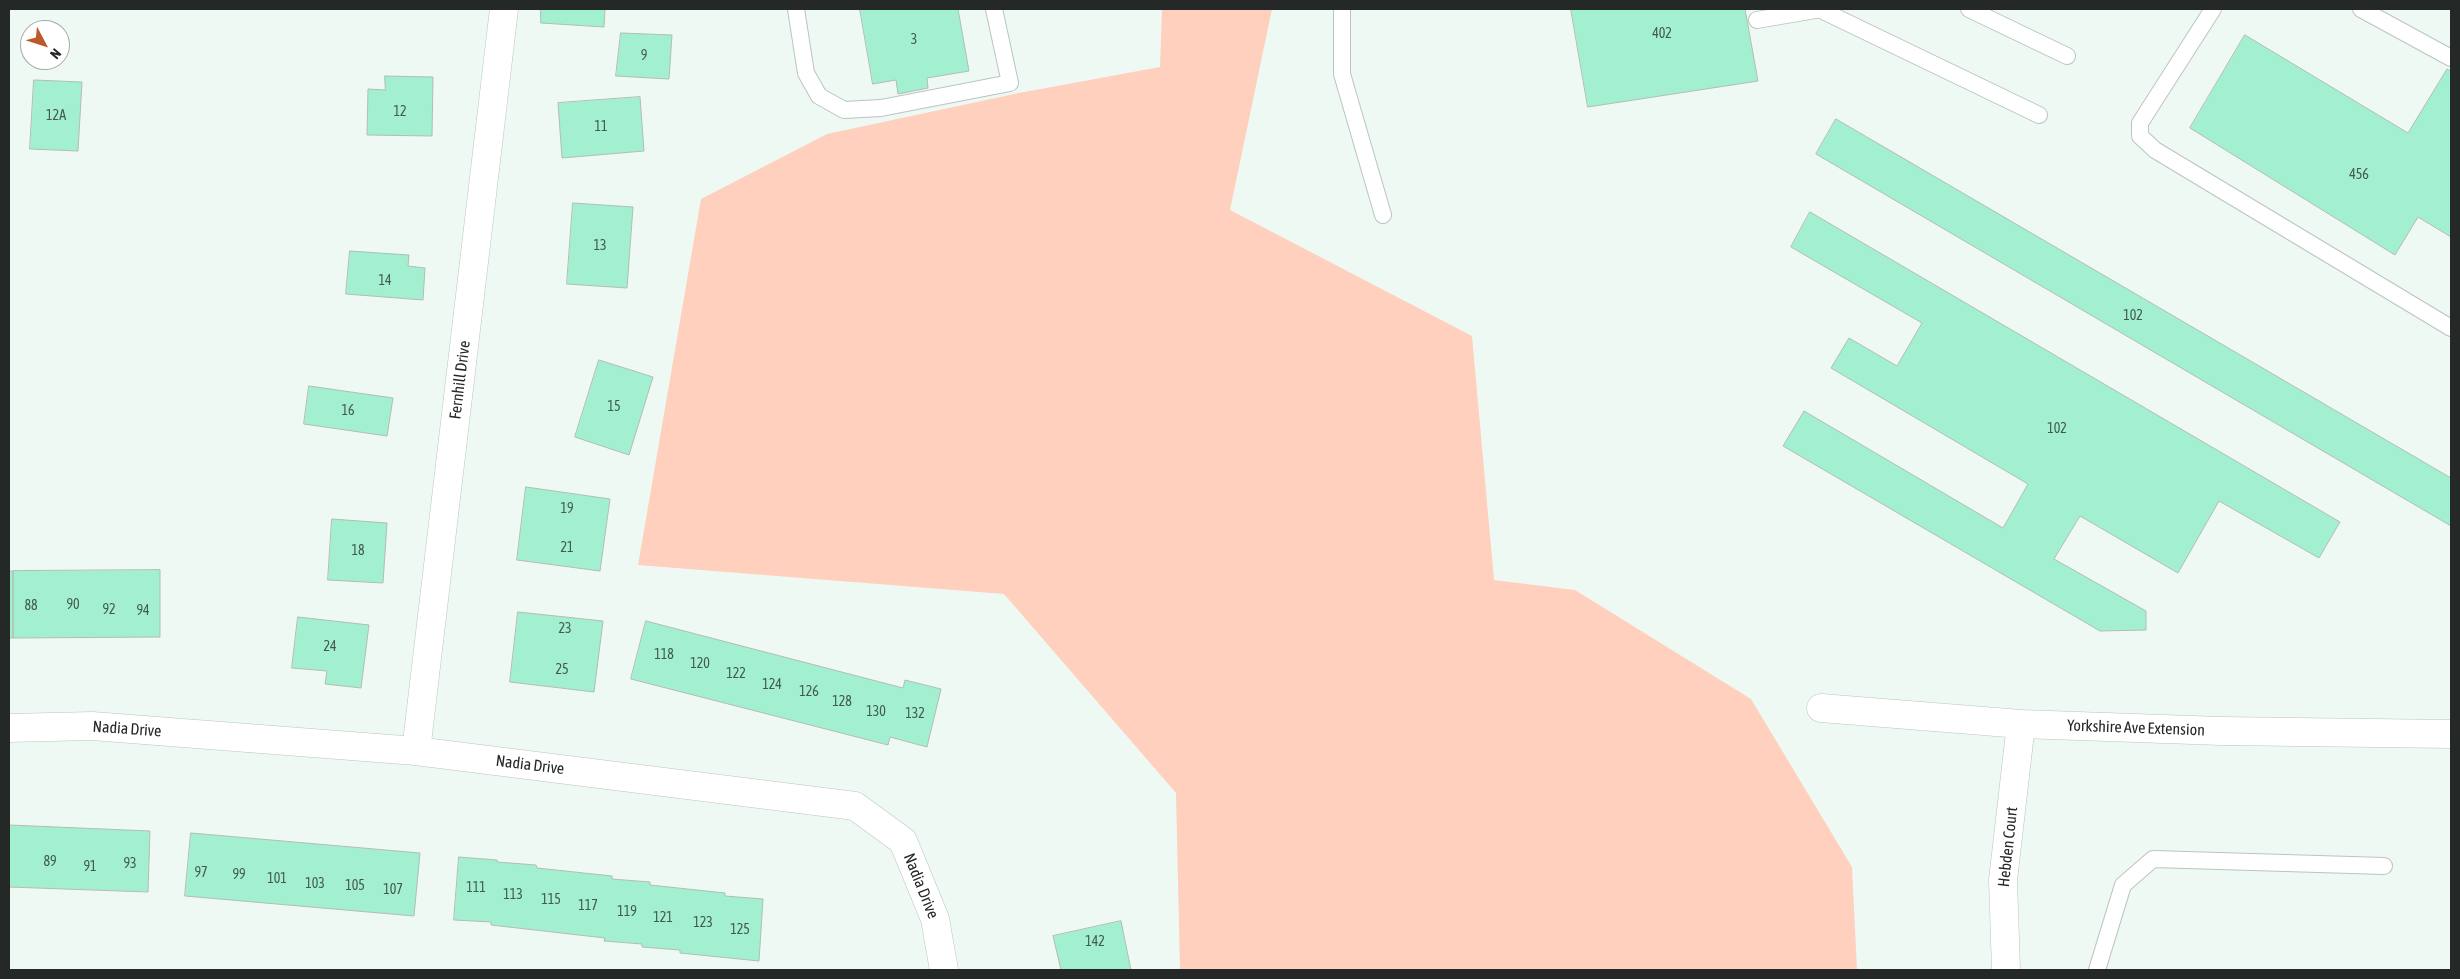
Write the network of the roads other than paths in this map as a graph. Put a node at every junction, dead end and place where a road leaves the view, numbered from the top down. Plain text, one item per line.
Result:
1 (504, 9) edge
2 (796, 9) edge
3 (994, 9) edge
4 (1342, 9) edge
5 (1821, 9) edge
6 (1969, 9) edge
7 (2213, 9) edge
8 (2361, 9) edge
9 (1757, 20) dead end
10 (2067, 56) dead end
11 (2451, 58) edge
12 (2039, 115) dead end
13 (1383, 215) dead end
14 (2451, 328) edge
15 (1821, 708) dead end
16 (2021, 724) junction
17 (9, 728) edge
18 (2451, 734) edge
19 (416, 751) junction
20 (2384, 866) dead end
21 (944, 970) edge
22 (2006, 970) edge
23 (2097, 970) edge

1 - 19 street, Fernhill Drive
2 - 3 lane
4 - 13 lane
5 - 9 lane
5 - 12 lane
6 - 10 lane
7 - 14 lane
8 - 11 lane
15 - 16 street, Yorkshire Ave Extension
16 - 18 street, Yorkshire Ave Extension
16 - 22 street, Hebden Court
17 - 19 street, Nadia Drive
19 - 21 street, Nadia Drive
20 - 23 lane

